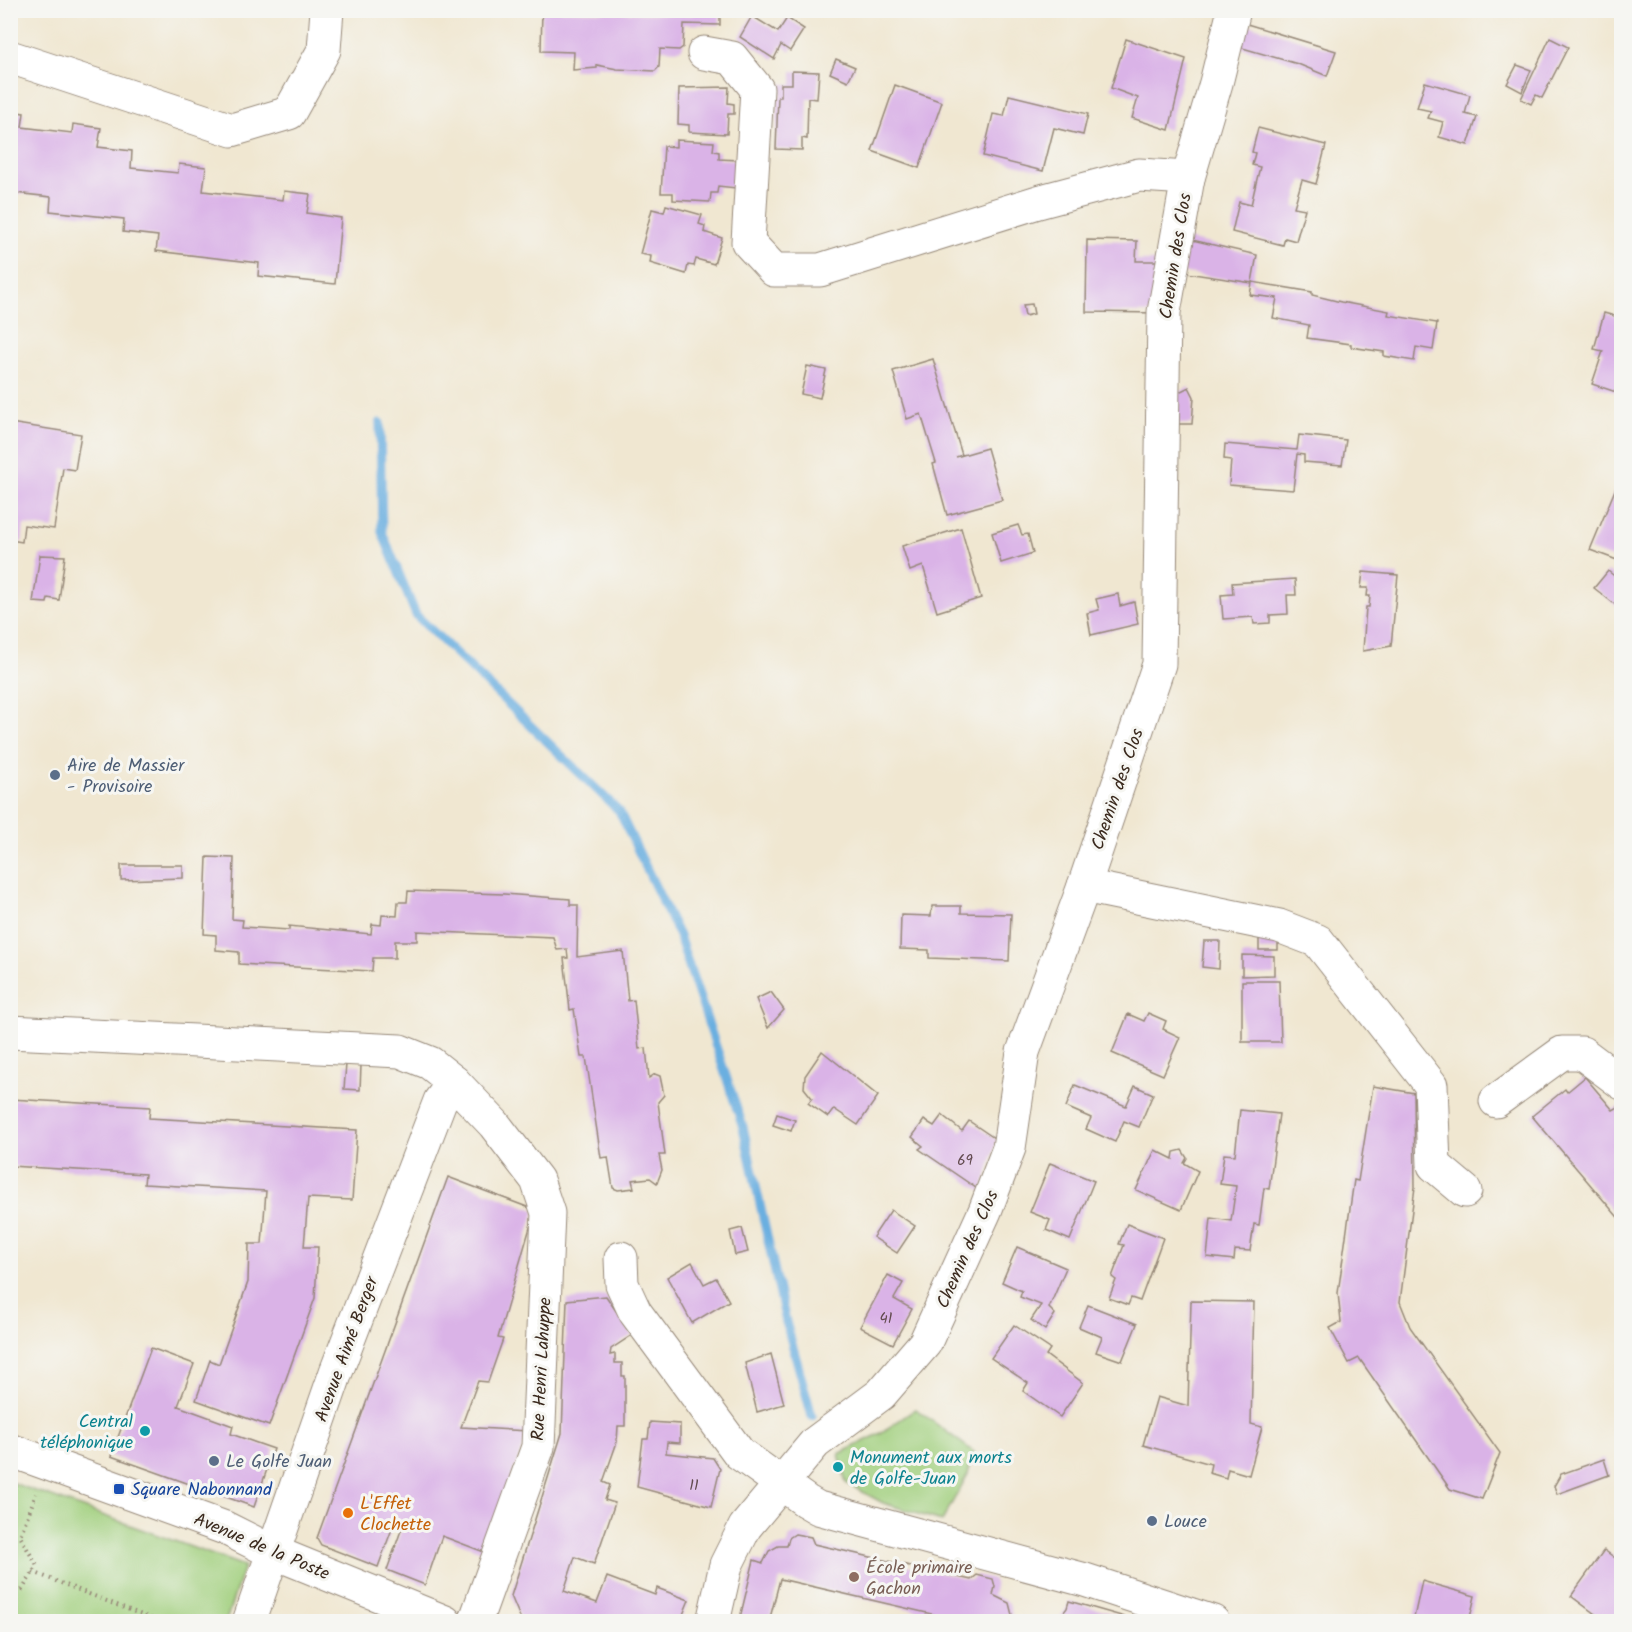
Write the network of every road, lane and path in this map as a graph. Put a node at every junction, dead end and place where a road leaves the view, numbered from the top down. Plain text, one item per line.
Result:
1 (327, 10) edge
2 (1234, 10) edge
3 (704, 53) dead end
4 (10, 57) edge
5 (1188, 178) junction
6 (1084, 886) junction
7 (10, 1032) edge
8 (454, 1082) junction
9 (1622, 1083) edge
10 (1496, 1101) dead end
11 (1465, 1191) dead end
12 (621, 1257) dead end
13 (10, 1450) edge
14 (45, 1462) junction
15 (779, 1484) junction
16 (273, 1552) junction
17 (33, 1572) junction
18 (10, 1594) edge
19 (160, 1622) edge
20 (249, 1622) edge
21 (445, 1622) edge
22 (475, 1622) edge
23 (713, 1622) edge
24 (1213, 1622) edge

1 - 4 street
2 - 5 street, Chemin des Clos
3 - 5 street
5 - 6 street, Chemin des Clos
6 - 11 street
6 - 15 street, Chemin des Clos
7 - 8 street
8 - 16 street, Avenue Aimé Berger
8 - 22 street, Rue Henri Lahuppe
9 - 10 street
12 - 15 street
13 - 14 street, Avenue de la Poste
14 - 16 street, Avenue de la Poste
14 - 17 path
15 - 23 street, Chemin des Clos
15 - 24 street
16 - 20 street, Avenue Aimé Berger
16 - 21 street, Avenue de la Poste
17 - 18 path
17 - 19 path

